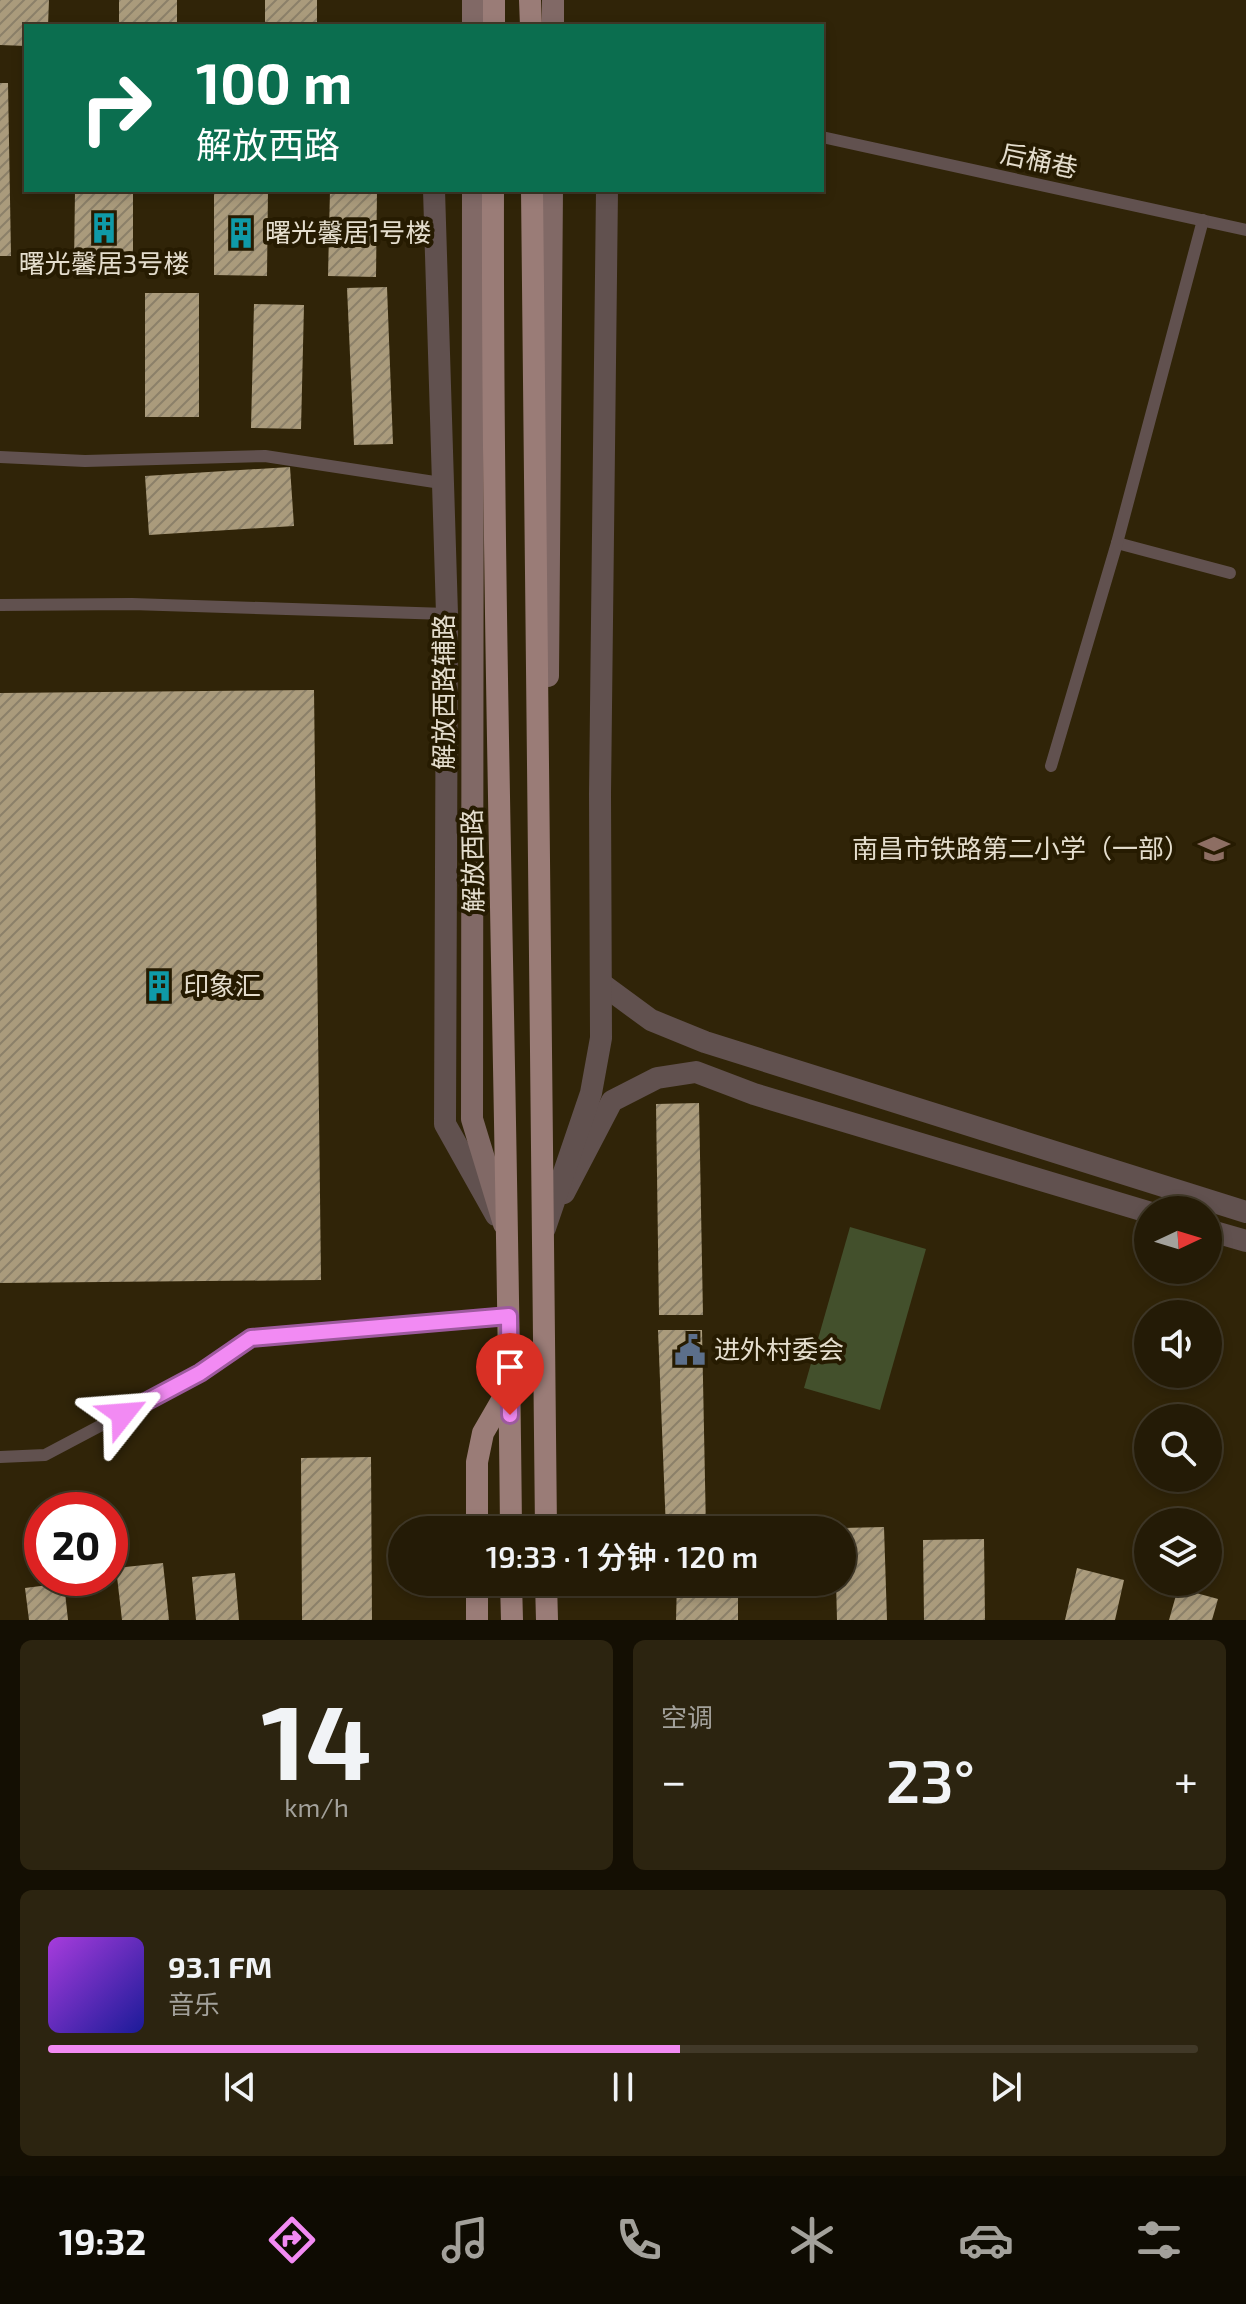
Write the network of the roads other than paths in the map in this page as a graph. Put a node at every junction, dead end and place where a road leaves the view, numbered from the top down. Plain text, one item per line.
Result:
1 (473, 0) edge
2 (494, 0) edge
3 (530, 0) edge
4 (553, 0) edge
5 (473, 24) edge
6 (494, 24) edge
7 (531, 24) edge
8 (553, 24) edge
9 (824, 137) edge
10 (434, 192) edge
11 (473, 192) edge
12 (493, 192) edge
13 (532, 192) edge
14 (552, 192) edge
15 (607, 192) edge
16 (1203, 220) junction
17 (1246, 230) edge
18 (0, 457) edge
19 (441, 483) junction
20 (1117, 543) junction
21 (1230, 573) dead end
22 (0, 605) edge
23 (447, 614) junction
24 (1051, 766) dead end
25 (602, 984) junction
26 (1134, 1208) edge
27 (1246, 1212) edge
28 (543, 1233) junction
29 (1222, 1234) edge
30 (508, 1237) junction
31 (1246, 1241) edge
32 (509, 1316) junction
33 (510, 1387) junction
34 (0, 1457) edge
35 (477, 1516) edge
36 (511, 1516) edge
37 (546, 1516) edge
38 (477, 1596) edge
39 (511, 1596) edge
40 (546, 1596) edge
41 (477, 1620) edge
42 (512, 1620) edge
43 (547, 1620) edge

1 - 5 main road
2 - 6 main road
3 - 7 main road
4 - 8 main road
9 - 16 lane, 后桶巷
10 - 19 street
11 - 30 main road, 解放西路辅路
12 - 30 main road, 解放西路
13 - 28 main road
14 - 28 main road
15 - 25 street
16 - 17 lane, 后桶巷
16 - 20 lane
18 - 19 lane
19 - 23 street
20 - 21 lane
20 - 24 lane
22 - 23 lane
23 - 30 street
25 - 27 street
25 - 28 street
26 - 28 street
28 - 37 main road
29 - 31 street
30 - 32 main road, 解放西路
32 - 33 main road, 解放西路
32 - 34 lane
33 - 35 main road
33 - 36 main road, 解放西路
38 - 41 main road
39 - 42 main road
40 - 43 main road

